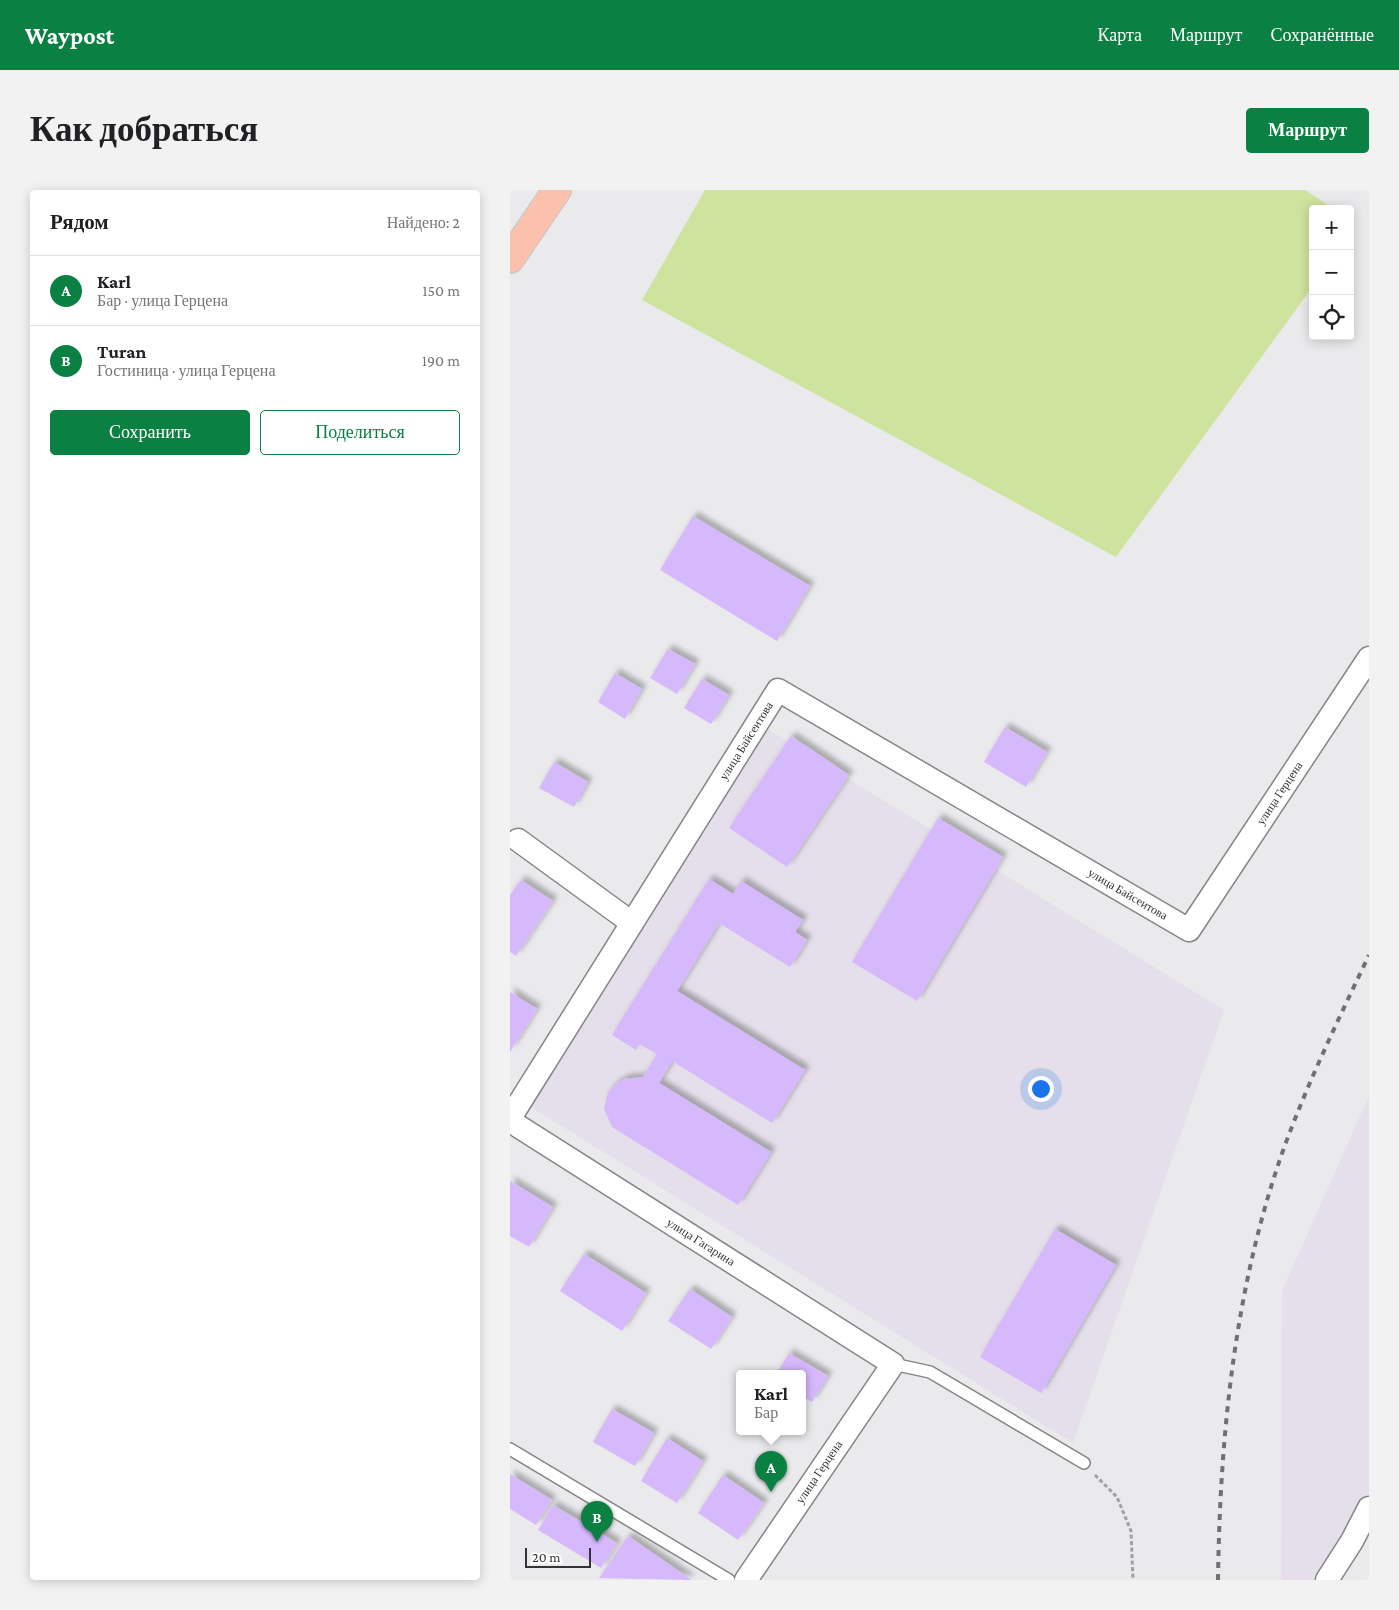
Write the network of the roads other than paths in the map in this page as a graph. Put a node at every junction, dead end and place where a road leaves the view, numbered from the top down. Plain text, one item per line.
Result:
1 (557, 190) edge
2 (514, 242) edge
3 (1369, 658) edge
4 (518, 840) dead end
5 (632, 923) junction
6 (1189, 930) joint
7 (510, 1120) edge
8 (893, 1364) junction
9 (510, 1449) edge
10 (1084, 1463) road end
11 (1369, 1508) edge
12 (729, 1580) edge
13 (746, 1580) edge
14 (1327, 1580) edge

1 - 2 main road
3 - 6 street, улица Герцена
4 - 5 street
5 - 6 street, улица Байсеитова
5 - 7 street, улица Байсеитова
7 - 8 street, улица Гагарина
8 - 10 lane
8 - 13 street, улица Герцена
9 - 12 lane
11 - 14 street

